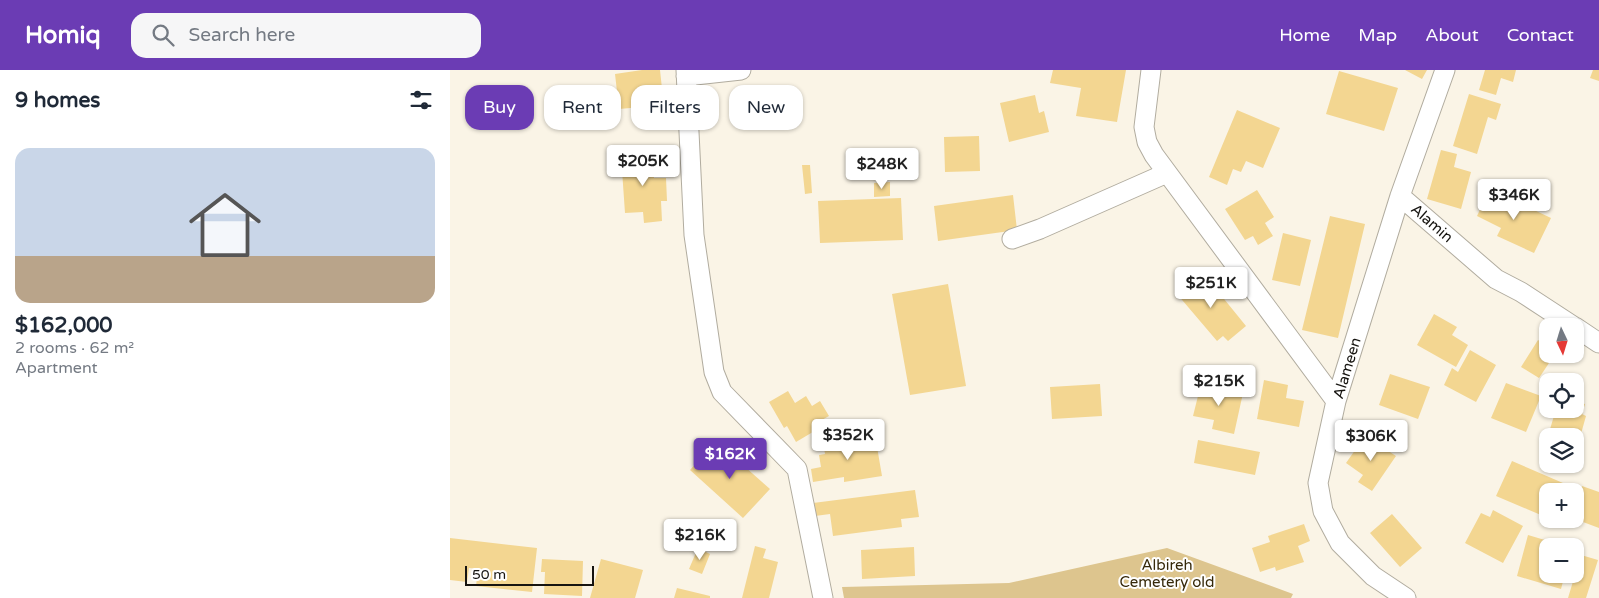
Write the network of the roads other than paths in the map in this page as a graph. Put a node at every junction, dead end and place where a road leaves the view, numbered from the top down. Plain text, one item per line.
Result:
1 (741, 70) edge
2 (1151, 70) edge
3 (1445, 70) edge
4 (686, 73) edge
5 (1167, 173) junction
6 (1400, 196) junction
7 (1012, 239) dead end
8 (1560, 318) edge
9 (1584, 333) edge
10 (1599, 343) edge
11 (1336, 401) junction
12 (823, 598) edge
13 (1406, 598) edge

1 - 4 street
2 - 5 street
3 - 6 street, Alamin
4 - 12 street
5 - 7 street
5 - 11 street
6 - 8 street, Alamin
6 - 11 street, Alameen
9 - 10 street, Alamin
11 - 13 street, Alameen

